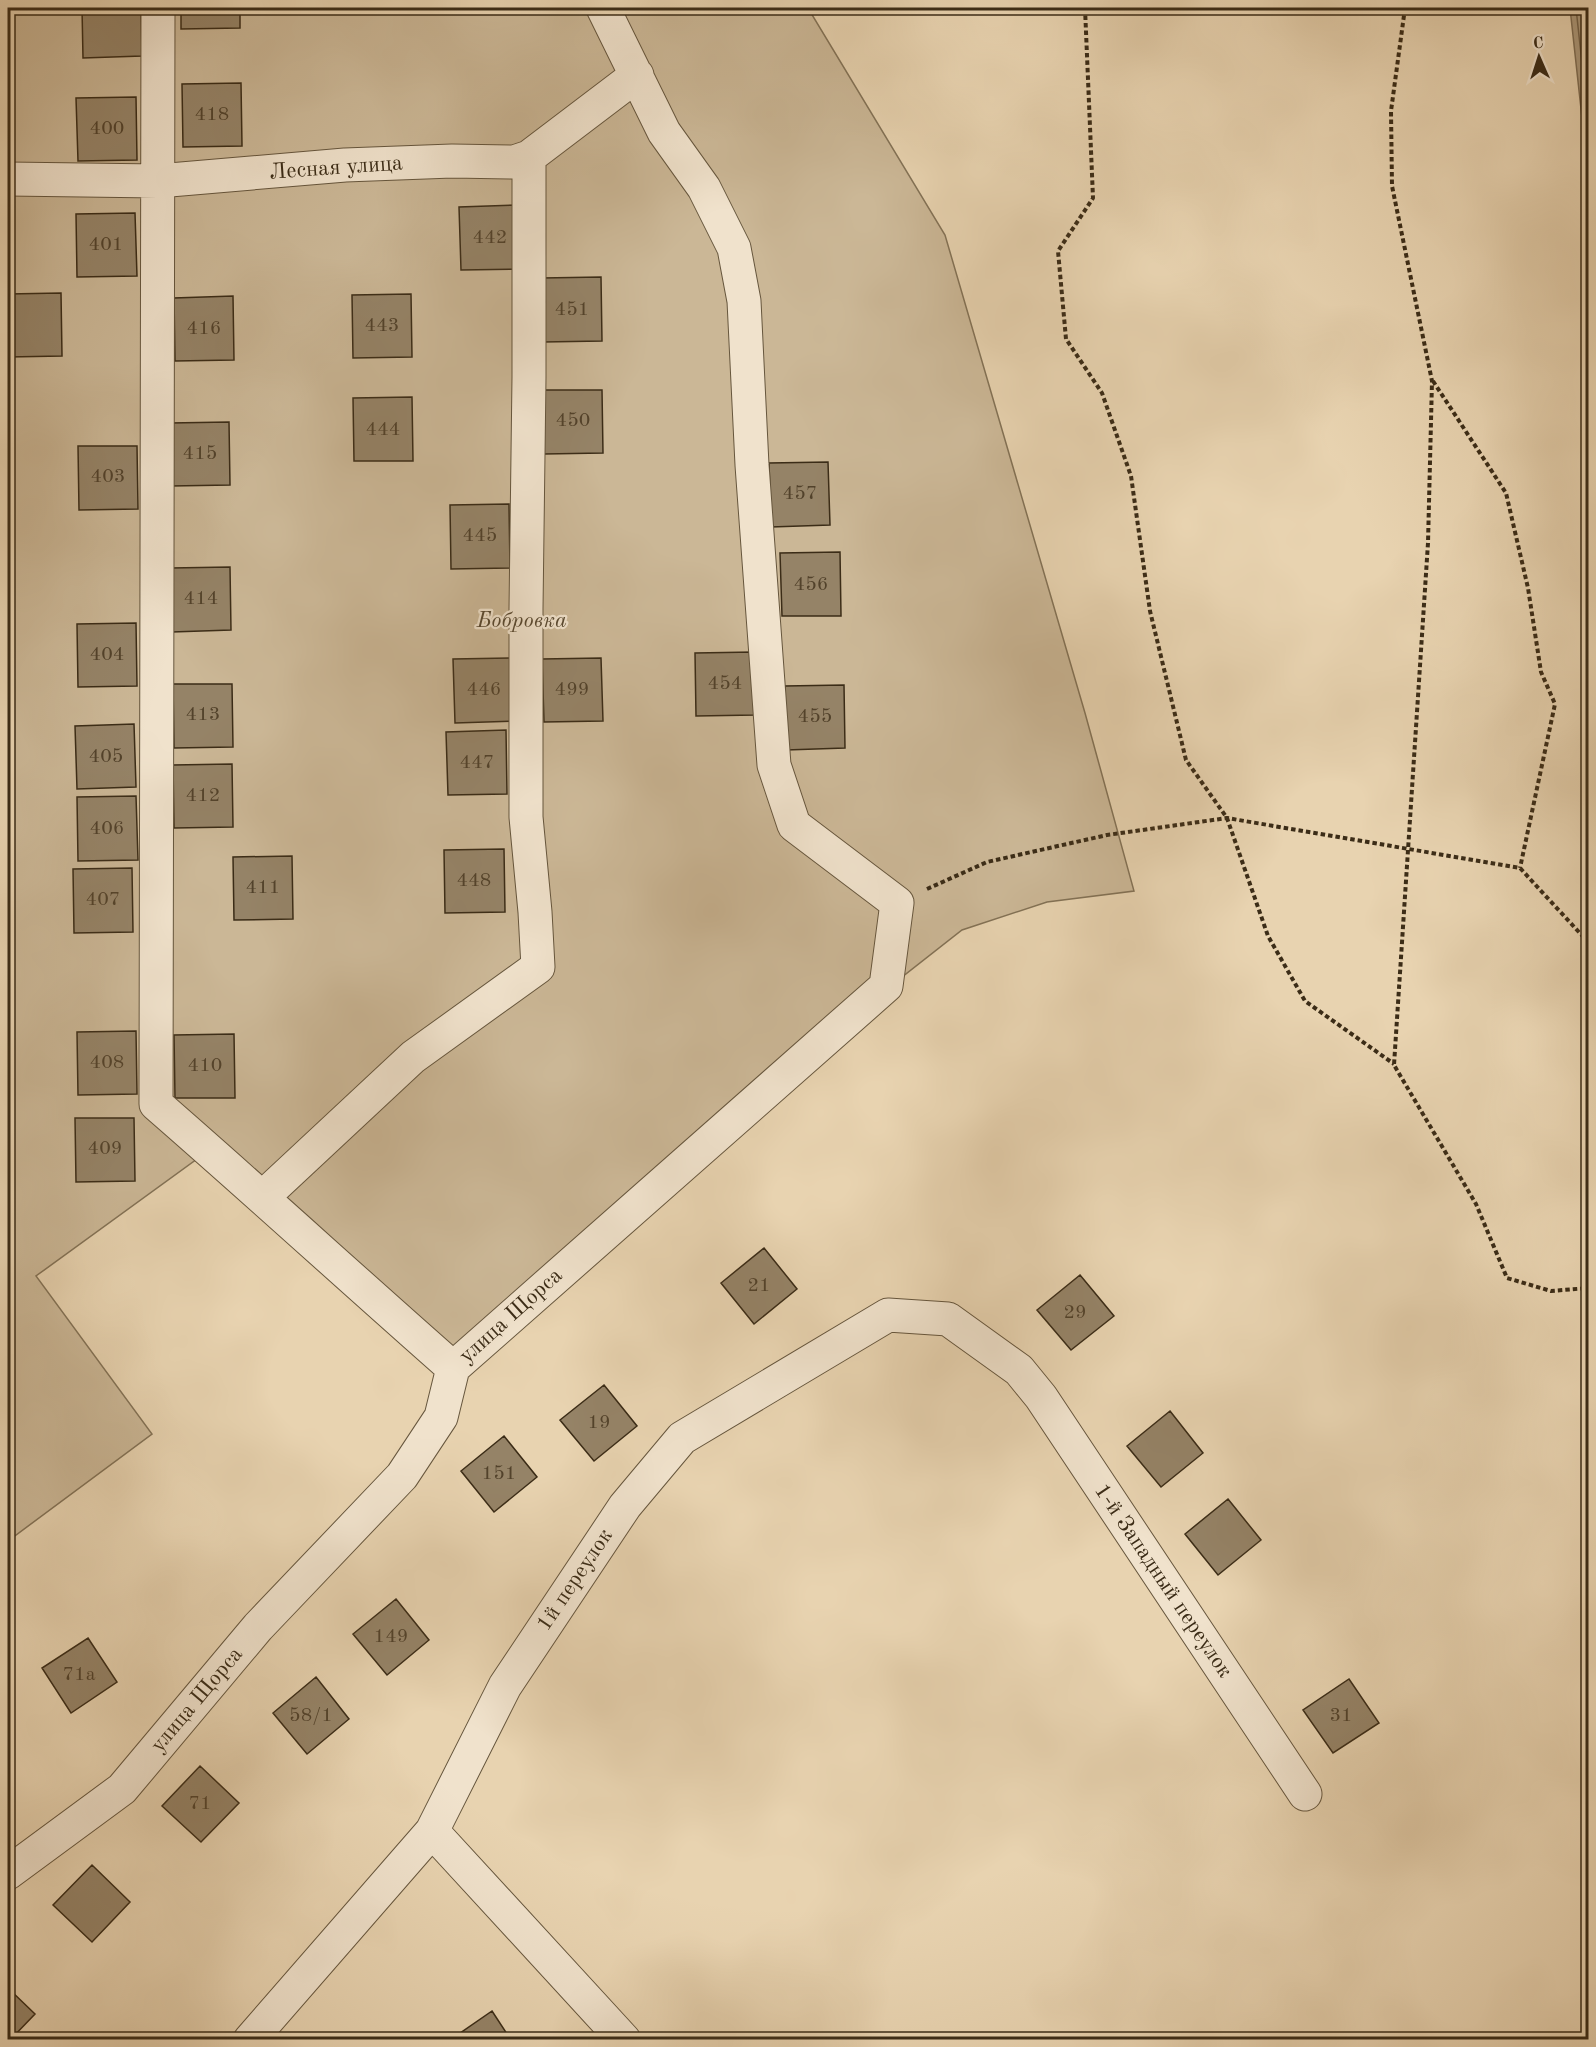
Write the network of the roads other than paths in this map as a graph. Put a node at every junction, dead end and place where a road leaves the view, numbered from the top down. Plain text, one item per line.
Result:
1 (158, 8) edge
2 (603, 8) edge
3 (637, 75) junction
4 (528, 157) junction
5 (8, 179) edge
6 (158, 181) junction
7 (263, 1197) junction
8 (453, 1368) junction
9 (1019, 1370) joint
10 (1305, 1794) dead end
11 (432, 1831) junction
12 (8, 1874) edge
13 (250, 2040) edge
14 (624, 2040) edge

1 - 6 street
2 - 3 street
3 - 4 street, Лесная улица
3 - 8 street, улица Щорса
4 - 6 street, Лесная улица
4 - 7 street
5 - 6 street, Лесная улица
6 - 7 street
7 - 8 street
8 - 12 street, улица Щорса
9 - 10 street, 1-й Западный переулок
9 - 11 street, 1й переулок
11 - 13 street, 1й переулок
11 - 14 street

